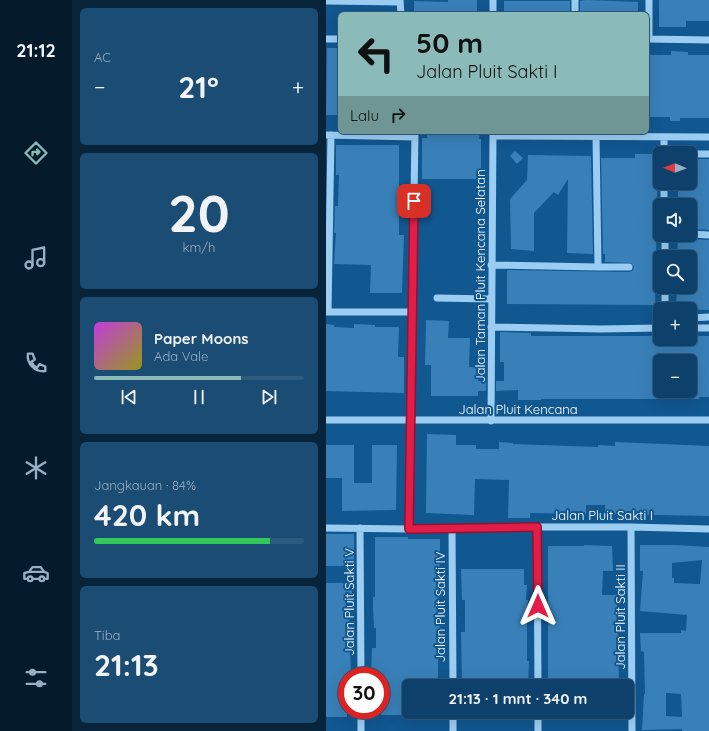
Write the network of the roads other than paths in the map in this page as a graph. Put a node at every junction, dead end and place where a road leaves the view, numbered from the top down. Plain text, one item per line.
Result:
1 (493, 0) edge
2 (575, 0) edge
3 (649, 0) edge
4 (326, 1) edge
5 (400, 1) edge
6 (400, 12) edge
7 (493, 12) edge
8 (575, 12) edge
9 (649, 12) edge
10 (326, 39) edge
11 (338, 39) edge
12 (649, 39) edge
13 (709, 40) edge
14 (492, 134) edge
15 (328, 135) edge
16 (415, 135) edge
17 (596, 136) junction
18 (664, 137) junction
19 (709, 137) edge
20 (664, 146) edge
21 (697, 154) edge
22 (709, 154) edge
23 (697, 234) edge
24 (709, 235) edge
25 (492, 265) junction
26 (598, 267) junction
27 (629, 267) dead end
28 (437, 298) dead end
29 (491, 299) junction
30 (327, 312) edge
31 (412, 312) junction
32 (709, 317) edge
33 (697, 318) edge
34 (491, 327) junction
35 (653, 328) edge
36 (697, 328) edge
37 (709, 328) edge
38 (326, 420) edge
39 (410, 420) junction
40 (709, 420) edge
41 (491, 421) junction
42 (537, 527) junction
43 (631, 527) junction
44 (326, 528) edge
45 (360, 528) junction
46 (452, 528) junction
47 (409, 529) junction
48 (709, 529) edge
49 (361, 667) edge
50 (453, 679) edge
51 (538, 679) edge
52 (361, 719) edge
53 (453, 719) edge
54 (538, 719) edge
55 (361, 731) edge
56 (453, 731) edge
57 (538, 731) edge
58 (632, 731) edge

1 - 7 street
2 - 8 street
3 - 9 street
4 - 5 street
5 - 6 street
10 - 11 street
12 - 13 street
14 - 17 street
14 - 25 street, Jalan Taman Pluit Kencana Selatan
15 - 16 street
15 - 30 street
16 - 31 street
17 - 18 street
17 - 26 street
18 - 19 street
18 - 20 street
21 - 22 street
23 - 24 street
25 - 26 street
25 - 29 street, Jalan Taman Pluit Kencana Selatan
26 - 27 street
28 - 29 street
29 - 34 street, Jalan Taman Pluit Kencana Selatan
30 - 31 street
31 - 39 street
32 - 33 street
34 - 35 street
34 - 41 street, Jalan Taman Pluit Kencana Selatan
36 - 37 street
38 - 39 street, Jalan Pluit Kencana
39 - 41 street, Jalan Pluit Kencana
39 - 47 street
40 - 41 street, Jalan Pluit Kencana
42 - 43 street, Jalan Pluit Sakti I
42 - 46 street, Jalan Pluit Sakti I
42 - 51 street
43 - 48 street, Jalan Pluit Sakti I
43 - 58 street, Jalan Pluit Sakti II
44 - 45 street, Jalan Pluit Sakti I
45 - 47 street, Jalan Pluit Sakti I
45 - 49 street, Jalan Pluit Sakti V
46 - 47 street, Jalan Pluit Sakti I
46 - 50 street, Jalan Pluit Sakti IV
52 - 55 street
53 - 56 street
54 - 57 street

